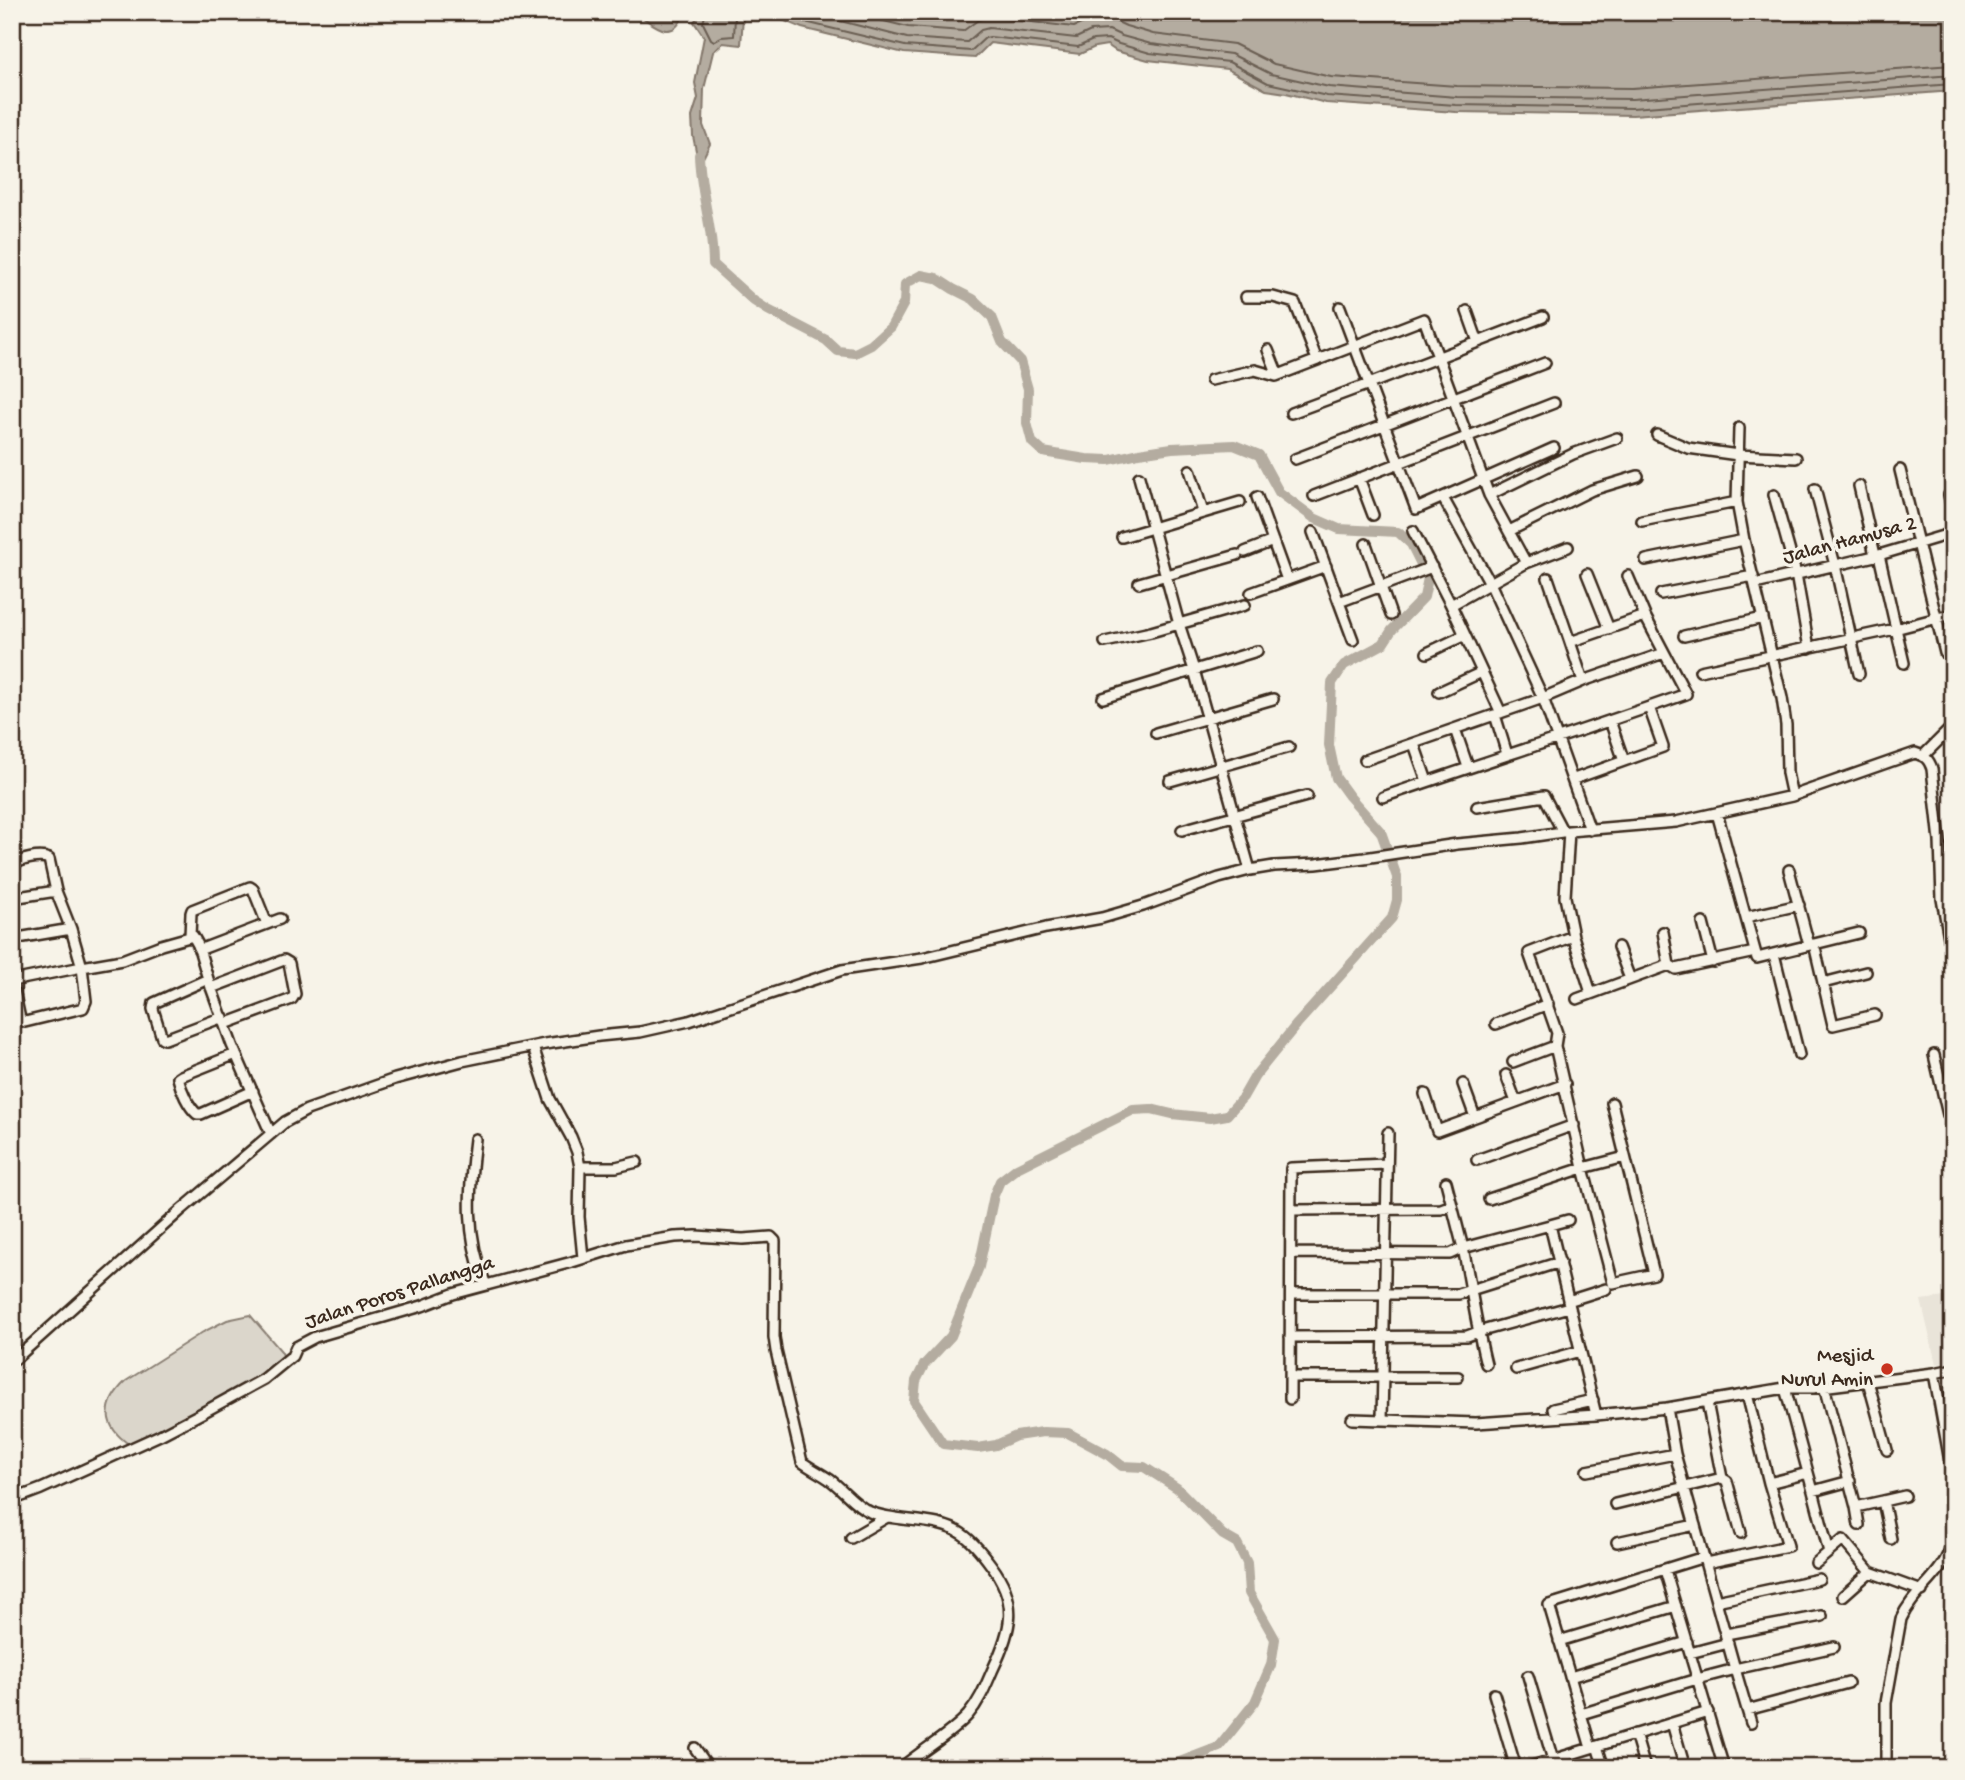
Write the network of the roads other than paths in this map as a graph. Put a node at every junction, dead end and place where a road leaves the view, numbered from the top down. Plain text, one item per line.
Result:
1 (1246, 297) dead end
2 (1340, 307) dead end
3 (1467, 311) dead end
4 (1544, 317) dead end
5 (1478, 342) junction
6 (1354, 346) junction
7 (1268, 350) dead end
8 (1438, 357) junction
9 (1317, 360) junction
10 (1545, 363) dead end
11 (1279, 375) junction
12 (1211, 380) dead end
13 (1369, 384) junction
14 (1454, 398) junction
15 (1555, 403) dead end
16 (1291, 413) dead end
17 (1384, 425) junction
18 (1739, 428) dead end
19 (1657, 435) dead end
20 (1468, 436) junction
21 (1617, 439) dead end
22 (1554, 448) dead end
23 (1738, 455) junction
24 (1796, 458) dead end
25 (1295, 459) dead end
26 (1399, 463) junction
27 (1190, 470) dead end
28 (1900, 470) dead end
29 (1638, 475) dead end
30 (1139, 477) dead end
31 (1359, 478) junction
32 (1487, 486) junction
33 (1859, 486) dead end
34 (1815, 489) dead end
35 (1774, 495) dead end
36 (1949, 495) dead end
37 (1314, 496) dead end
38 (1257, 497) dead end
39 (1240, 502) dead end
40 (1737, 502) junction
41 (1446, 503) junction
42 (1203, 512) junction
43 (1953, 513) edge
44 (1373, 515) dead end
45 (1642, 522) dead end
46 (1153, 527) junction
47 (1508, 530) junction
48 (1313, 531) dead end
49 (1413, 531) dead end
50 (1953, 533) edge
51 (1122, 537) dead end
52 (1744, 540) junction
53 (1273, 541) junction
54 (1917, 542) junction
55 (1366, 544) dead end
56 (1568, 547) dead end
57 (1877, 555) junction
58 (1646, 560) dead end
59 (1526, 564) junction
60 (1835, 565) junction
61 (1326, 566) junction
62 (1426, 570) junction
63 (1587, 574) dead end
64 (1796, 574) junction
65 (1166, 575) junction
66 (1628, 576) dead end
67 (1548, 578) dead end
68 (1287, 580) junction
69 (1754, 580) junction
70 (1139, 583) dead end
71 (1490, 583) junction
72 (1381, 586) junction
73 (1251, 593) dead end
74 (1661, 594) dead end
75 (1339, 602) junction
76 (1245, 605) dead end
77 (1451, 605) junction
78 (1953, 614) edge
79 (1391, 615) dead end
80 (1645, 616) junction
81 (1763, 618) junction
82 (1936, 618) junction
83 (1179, 624) junction
84 (1609, 629) junction
85 (1895, 629) junction
86 (1465, 635) junction
87 (1684, 636) dead end
88 (1852, 637) junction
89 (1353, 640) dead end
90 (1105, 642) dead end
91 (1570, 642) junction
92 (1809, 648) junction
93 (1257, 650) dead end
94 (1427, 653) dead end
95 (1664, 653) junction
96 (1772, 656) junction
97 (1953, 656) edge
98 (1904, 663) dead end
99 (1194, 670) junction
100 (1700, 671) dead end
101 (1482, 672) junction
102 (1859, 674) dead end
103 (1583, 681) junction
104 (1439, 692) dead end
105 (1103, 698) dead end
106 (1543, 698) junction
107 (1273, 699) dead end
108 (1649, 707) junction
109 (1498, 714) junction
110 (1207, 719) junction
111 (1610, 721) junction
112 (1953, 726) edge
113 (1455, 729) junction
114 (1156, 733) dead end
115 (1558, 739) junction
116 (1414, 744) junction
117 (1289, 747) dead end
118 (1507, 754) junction
119 (1924, 755) junction
120 (1365, 760) dead end
121 (1624, 761) junction
122 (1221, 767) junction
123 (1468, 767) junction
124 (1574, 779) junction
125 (1170, 781) dead end
126 (1427, 781) junction
127 (1307, 796) dead end
128 (1792, 796) junction
129 (1383, 797) dead end
130 (1477, 807) dead end
131 (1717, 813) junction
132 (1236, 815) junction
133 (1182, 830) dead end
134 (1590, 830) junction
135 (1566, 831) junction
136 (12, 866) edge
137 (1250, 870) junction
138 (1789, 870) dead end
139 (56, 891) junction
140 (12, 898) edge
141 (1799, 905) junction
142 (1746, 917) junction
143 (280, 919) dead end
144 (1703, 923) dead end
145 (267, 924) junction
146 (71, 929) junction
147 (1663, 932) dead end
148 (1859, 933) dead end
149 (190, 936) junction
150 (1573, 936) junction
151 (12, 939) edge
152 (1811, 945) junction
153 (1618, 947) dead end
154 (199, 950) junction
155 (1755, 951) junction
156 (1774, 954) junction
157 (1953, 960) edge
158 (1713, 962) junction
159 (1669, 965) junction
160 (82, 967) junction
161 (1866, 972) dead end
162 (1630, 979) junction
163 (12, 981) edge
164 (209, 983) junction
165 (1823, 983) junction
166 (1591, 993) junction
167 (1577, 999) dead end
168 (1548, 1004) junction
169 (1875, 1015) dead end
170 (224, 1021) junction
171 (1496, 1024) dead end
172 (1555, 1046) junction
173 (533, 1047) junction
174 (236, 1054) junction
175 (1799, 1055) dead end
176 (1934, 1055) dead end
177 (1513, 1062) dead end
178 (1506, 1075) dead end
179 (1463, 1084) dead end
180 (1565, 1084) junction
181 (253, 1091) junction
182 (1425, 1094) dead end
183 (1516, 1102) junction
184 (1612, 1102) dead end
185 (1948, 1115) dead end
186 (1475, 1117) junction
187 (1574, 1125) junction
188 (1388, 1133) dead end
189 (271, 1134) junction
190 (475, 1139) dead end
191 (1625, 1157) junction
192 (1477, 1160) dead end
193 (637, 1162) dead end
194 (1387, 1164) junction
195 (580, 1167) junction
196 (1583, 1168) junction
197 (1446, 1182) dead end
198 (1489, 1199) dead end
199 (1452, 1205) junction
200 (1386, 1209) junction
201 (1291, 1210) junction
202 (1568, 1220) dead end
203 (1550, 1225) junction
204 (1463, 1248) junction
205 (1291, 1253) junction
206 (1385, 1254) junction
207 (583, 1258) junction
208 (1560, 1262) junction
209 (486, 1285) junction
210 (1472, 1289) junction
211 (1605, 1289) dead end
212 (1291, 1294) junction
213 (1385, 1294) junction
214 (1569, 1304) junction
215 (1478, 1332) junction
216 (1290, 1337) junction
217 (1384, 1337) junction
218 (1580, 1351) junction
219 (12, 1362) edge
220 (1486, 1364) dead end
221 (1953, 1368) edge
222 (1516, 1369) dead end
223 (1934, 1373) junction
224 (1290, 1377) junction
225 (1383, 1377) junction
226 (1458, 1377) dead end
227 (1868, 1381) junction
228 (1824, 1386) junction
229 (1785, 1388) junction
230 (1747, 1394) junction
231 (1290, 1399) dead end
232 (1593, 1400) junction
233 (1707, 1402) junction
234 (1667, 1408) junction
235 (1553, 1409) dead end
236 (1597, 1415) junction
237 (1352, 1419) dead end
238 (1382, 1420) junction
239 (1887, 1450) dead end
240 (1675, 1454) junction
241 (1587, 1471) dead end
242 (1808, 1473) junction
243 (1721, 1478) junction
244 (1953, 1478) edge
245 (1850, 1481) junction
246 (1769, 1483) junction
247 (1685, 1489) junction
248 (1813, 1491) junction
249 (1905, 1496) dead end
250 (12, 1500) edge
251 (1883, 1501) junction
252 (1615, 1504) dead end
253 (1856, 1507) junction
254 (887, 1517) junction
255 (1695, 1525) junction
256 (1859, 1525) dead end
257 (1741, 1533) dead end
258 (851, 1538) dead end
259 (1891, 1539) dead end
260 (1953, 1540) edge
261 (1616, 1542) dead end
262 (1829, 1552) junction
263 (1705, 1560) junction
264 (1816, 1563) dead end
265 (1665, 1570) junction
266 (1870, 1572) junction
267 (1819, 1578) dead end
268 (1922, 1591) junction
269 (1843, 1596) dead end
270 (1716, 1601) junction
271 (1676, 1606) junction
272 (1822, 1616) dead end
273 (1727, 1639) junction
274 (1559, 1641) junction
275 (1687, 1642) junction
276 (1834, 1647) dead end
277 (1690, 1653) junction
278 (1735, 1669) junction
279 (1528, 1676) dead end
280 (1570, 1677) junction
281 (1698, 1679) junction
282 (1849, 1683) dead end
283 (1494, 1694) dead end
284 (1747, 1710) junction
285 (1708, 1712) junction
286 (1581, 1714) junction
287 (1672, 1723) junction
288 (1751, 1723) dead end
289 (1635, 1734) junction
290 (1594, 1747) junction
291 (695, 1748) dead end
292 (1558, 1762) edge
293 (709, 1768) edge
294 (901, 1768) edge
295 (1516, 1768) edge
296 (1526, 1768) edge
297 (1604, 1768) edge
298 (1645, 1768) edge
299 (1685, 1768) edge
300 (1724, 1768) edge
301 (1886, 1768) edge

1 - 9 street
2 - 6 street
3 - 5 street
4 - 5 street
5 - 8 street
6 - 8 street
6 - 9 street
6 - 13 street
7 - 11 street
8 - 13 street
8 - 14 street
9 - 11 street
10 - 14 street
11 - 12 street
13 - 16 street
13 - 17 street
14 - 17 street
14 - 20 street
15 - 20 street
17 - 25 street
17 - 26 street
18 - 23 street
19 - 23 street
20 - 26 street
20 - 32 street
21 - 32 street
22 - 32 street
23 - 24 street
23 - 40 street
26 - 31 street
26 - 41 street
27 - 42 street
28 - 54 street
29 - 47 street
30 - 46 street
31 - 37 street
31 - 44 street
32 - 41 street
32 - 47 street
33 - 57 street
34 - 60 street
35 - 64 street
36 - 43 street
38 - 53 street
39 - 42 street
40 - 45 street
40 - 52 street
41 - 71 street
42 - 46 street
46 - 51 street
46 - 65 street
47 - 59 street
48 - 61 street
49 - 62 street
50 - 54 street, Jalan Hamusa 2
52 - 58 street
52 - 69 street
53 - 65 street
53 - 68 street
54 - 57 street, Jalan Hamusa 2
54 - 82 street
55 - 72 street
56 - 59 street
57 - 60 street, Jalan Hamusa 2
57 - 85 street
59 - 71 street
60 - 64 street, Jalan Hamusa 2
60 - 88 street
61 - 68 street
61 - 75 street
62 - 72 street
62 - 77 street
63 - 84 street
64 - 69 street, Jalan Hamusa 2
64 - 92 street
65 - 70 street
65 - 83 street
66 - 80 street
67 - 91 street
68 - 73 street
69 - 74 street, Jalan Hamusa 2
69 - 81 street
71 - 77 street
71 - 106 street
72 - 75 street
72 - 79 street
75 - 89 street
76 - 83 street
77 - 86 street
78 - 82 street
80 - 84 street
80 - 95 street
81 - 87 street
81 - 96 street
82 - 85 street
82 - 97 street
83 - 90 street
83 - 99 street
84 - 91 street
85 - 88 street
85 - 98 street
86 - 94 street
86 - 101 street
88 - 92 street
88 - 102 street
91 - 103 street
92 - 96 street
93 - 99 street
95 - 103 street
95 - 108 street
96 - 100 street
96 - 128 street
99 - 105 street
99 - 110 street
101 - 104 street
101 - 109 street
103 - 106 street
106 - 109 street
106 - 115 street
107 - 110 street
108 - 111 street
108 - 121 street
109 - 113 street
109 - 118 street
110 - 114 street
110 - 122 street
111 - 115 street
111 - 121 street
112 - 119 street
113 - 116 street
113 - 123 street
115 - 118 street
115 - 124 street
116 - 120 street
116 - 126 street
117 - 122 street
118 - 123 street
119 - 128 street
119 - 157 street
121 - 124 street
122 - 125 street
122 - 132 street
123 - 126 street
124 - 134 street
126 - 129 street
127 - 132 street
128 - 131 street
130 - 135 street
131 - 134 street
131 - 142 street
132 - 133 street
132 - 137 street
134 - 135 street
135 - 137 street
135 - 150 street
136 - 139 street
137 - 173 street
138 - 141 street
139 - 140 street
139 - 146 street
141 - 142 street
141 - 152 street
142 - 155 street
143 - 145 street
144 - 158 street
145 - 149 street
145 - 154 street
146 - 151 street
146 - 160 street
147 - 159 street
148 - 152 street
149 - 154 street
149 - 160 street
150 - 166 street
150 - 168 street
152 - 156 street
152 - 165 street
153 - 162 street
154 - 164 street
155 - 156 street
155 - 158 street
156 - 175 street
158 - 159 street
159 - 162 street
160 - 163 street
160 - 163 street
161 - 165 street
162 - 166 street
164 - 170 street
164 - 170 street
164 - 170 street
165 - 169 street
166 - 167 street
168 - 171 street
168 - 172 street
170 - 174 street
172 - 177 street
172 - 180 street
173 - 189 street
173 - 195 street
174 - 181 street
174 - 181 street
176 - 185 street
178 - 183 street
179 - 186 street
180 - 183 street
180 - 187 street
181 - 189 street
182 - 186 street
183 - 186 street
184 - 191 street
187 - 192 street
187 - 196 street
188 - 194 street
189 - 219 street
190 - 209 street
191 - 196 street
191 - 196 street
193 - 195 street
194 - 200 street
194 - 201 street
195 - 207 street
196 - 198 street
197 - 199 street
199 - 200 street
199 - 204 street
200 - 201 street
200 - 206 street
201 - 205 street
202 - 203 street
203 - 204 street
203 - 208 street
204 - 206 street
204 - 210 street
205 - 206 street
205 - 212 street
206 - 213 street
207 - 209 street, Jalan Poros Pallangga
207 - 254 street, Jalan Poros Pallangga
208 - 210 street
208 - 214 street
209 - 250 street, Jalan Poros Pallangga
210 - 213 street
210 - 215 street
211 - 214 street
212 - 213 street
212 - 216 street
213 - 217 street
214 - 215 street
214 - 218 street
215 - 217 street
215 - 220 street
216 - 217 street
216 - 224 street
217 - 225 street
218 - 222 street
218 - 232 street
221 - 223 street
223 - 227 street
223 - 244 street
224 - 225 street
224 - 231 street
225 - 226 street
225 - 238 street
227 - 228 street
227 - 239 street
228 - 229 street
228 - 245 street
229 - 230 street
229 - 242 street
230 - 233 street
230 - 246 street
232 - 235 street
232 - 236 street
233 - 234 street
233 - 243 street
234 - 236 street
234 - 240 street
236 - 238 street
237 - 238 street
240 - 241 street
240 - 247 street
242 - 246 street
242 - 248 street
243 - 247 street
243 - 257 street
245 - 248 street
245 - 253 street
246 - 263 street
247 - 252 street
247 - 255 street
248 - 262 street
249 - 251 street
251 - 253 street
251 - 259 street
253 - 256 street
254 - 258 street
254 - 294 street
255 - 261 street
255 - 263 street
260 - 268 street
262 - 264 street
262 - 266 street
263 - 265 street
263 - 270 street
265 - 271 street
265 - 274 street
266 - 268 street
266 - 269 street
267 - 270 street
268 - 301 street
270 - 273 street
271 - 274 street
271 - 275 street
272 - 273 street
273 - 277 street
273 - 278 street
274 - 280 street
275 - 277 street
275 - 280 street
276 - 278 street
277 - 281 street
278 - 281 street
278 - 284 street
279 - 292 street
280 - 286 street
281 - 285 street
281 - 286 street
282 - 284 street
283 - 295 street
284 - 288 street
285 - 287 street
285 - 300 street
286 - 290 street
287 - 289 street
287 - 299 street
289 - 290 street
289 - 298 street
290 - 292 street
290 - 297 street
291 - 293 street
292 - 296 street

